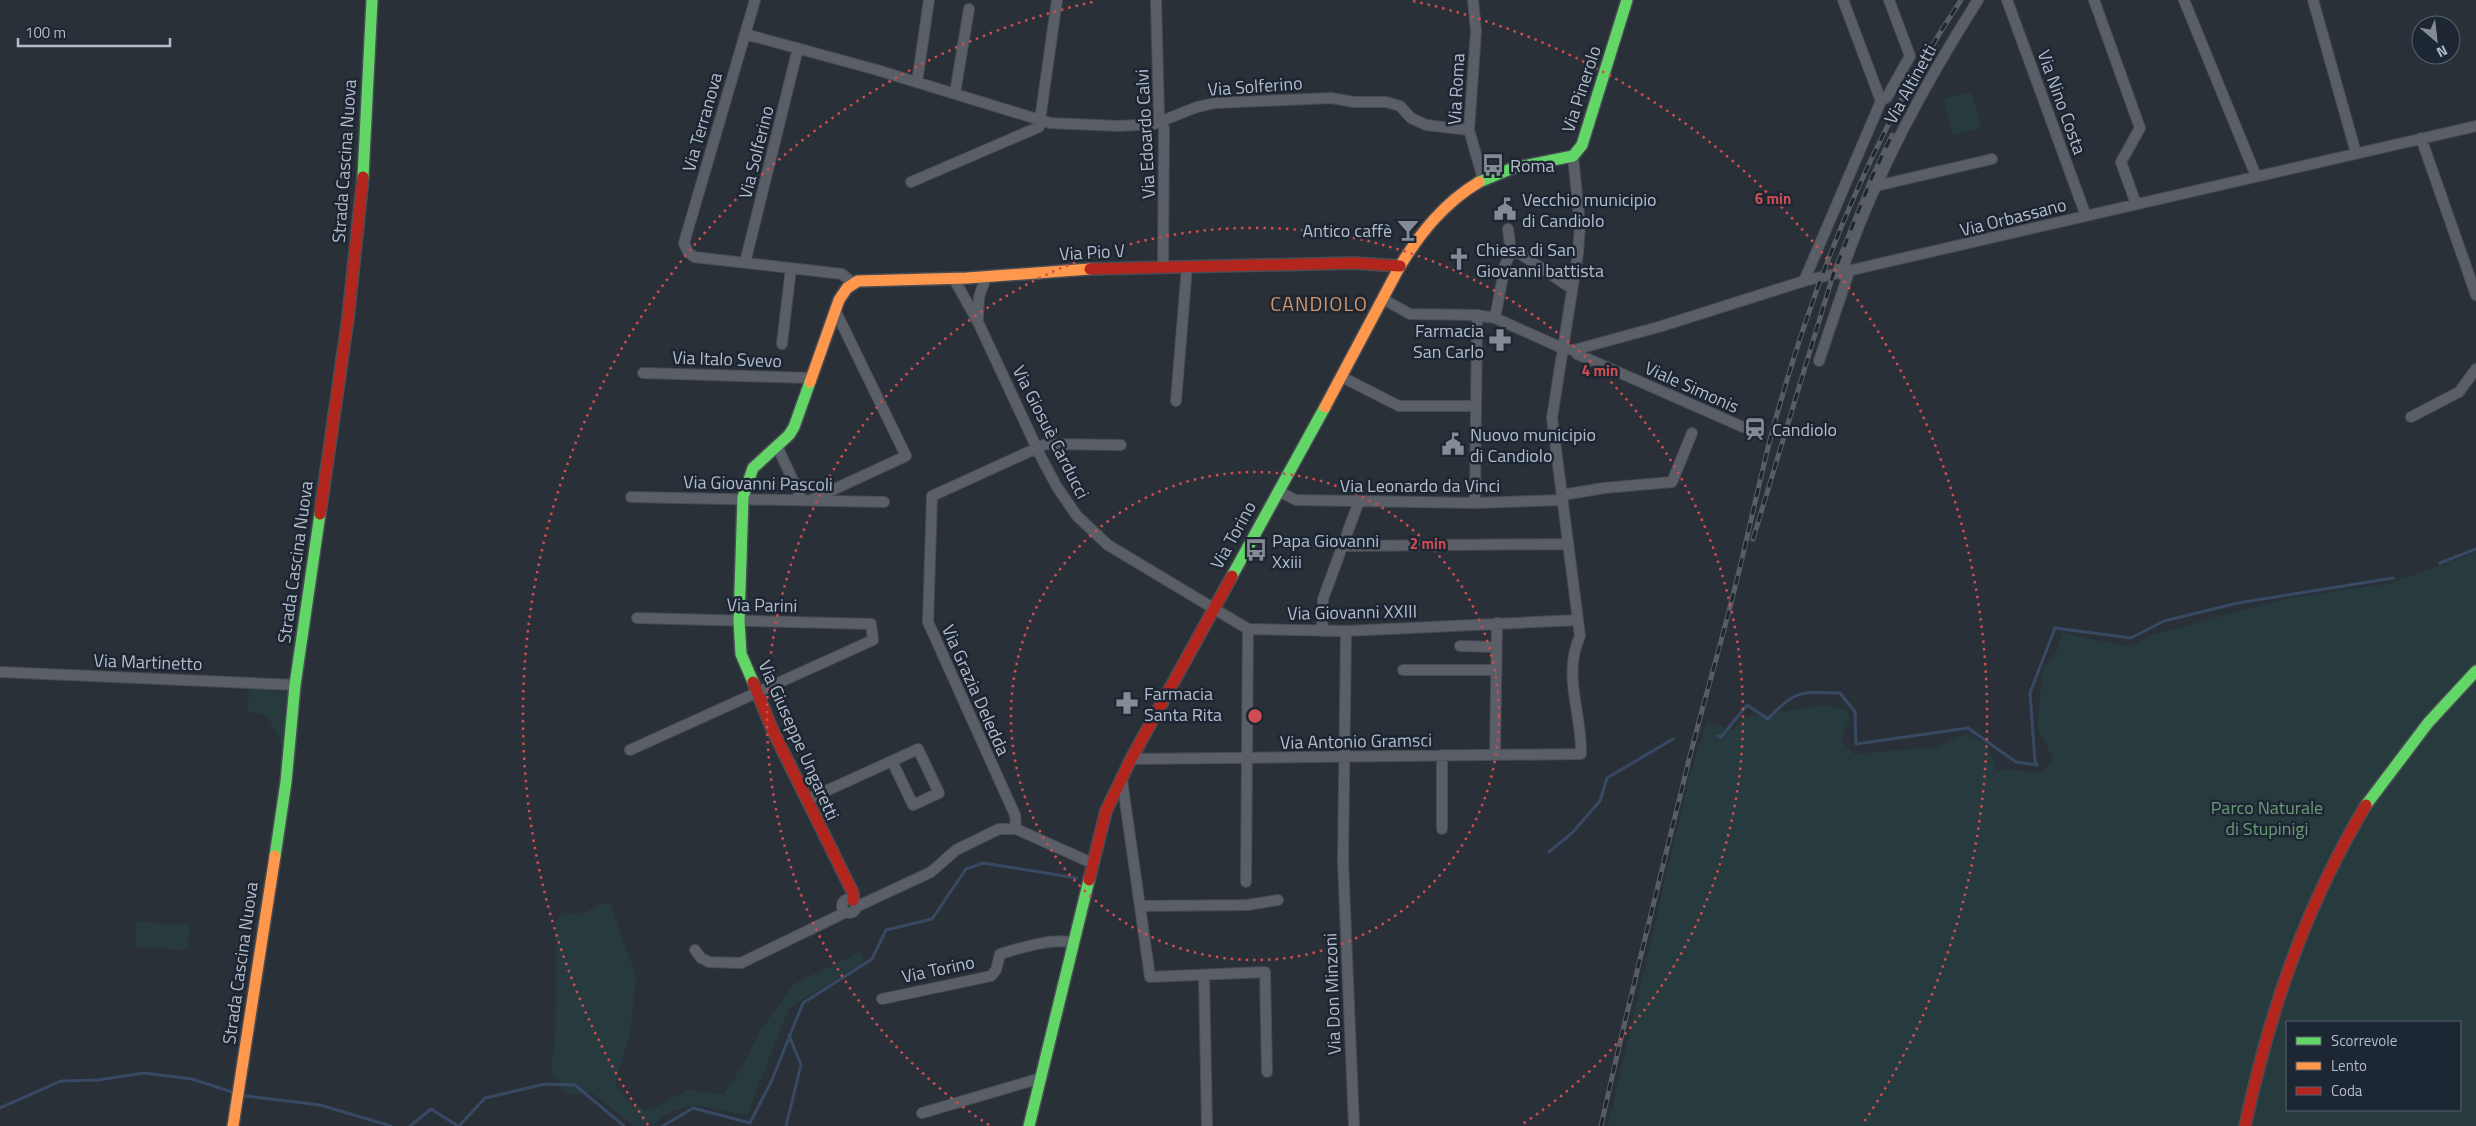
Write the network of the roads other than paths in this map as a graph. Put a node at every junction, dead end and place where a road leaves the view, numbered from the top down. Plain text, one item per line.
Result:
1 (372, 0) edge
2 (755, 0) edge
3 (929, 0) edge
4 (1057, 0) edge
5 (1156, 0) edge
6 (1473, 0) edge
7 (1627, 0) edge
8 (1843, 0) edge
9 (1889, 0) edge
10 (1978, 0) edge
11 (2007, 0) edge
12 (2094, 0) edge
13 (2184, 0) edge
14 (2314, 0) edge
15 (969, 9) dead end
16 (745, 34) junction
17 (798, 48) junction
18 (917, 82) junction
19 (955, 93) junction
20 (1881, 101) junction
21 (1040, 121) junction
22 (1162, 122) junction
23 (2476, 126) edge
24 (1469, 130) junction
25 (2421, 138) junction
26 (2356, 153) junction
27 (1573, 156) junction
28 (1992, 159) dead end
29 (2256, 176) junction
30 (1483, 179) junction
31 (911, 182) dead end
32 (1876, 186) junction
33 (2136, 204) junction
34 (2086, 216) junction
35 (1508, 229) dead end
36 (1511, 252) junction
37 (745, 263) junction
38 (1187, 266) junction
39 (1400, 266) junction
40 (1163, 267) junction
41 (791, 268) junction
42 (1845, 273) junction
43 (986, 277) junction
44 (954, 279) junction
45 (1804, 281) junction
46 (854, 283) junction
47 (1571, 288) junction
48 (2476, 295) edge
49 (1383, 300) junction
50 (835, 310) junction
51 (1477, 315) junction
52 (1495, 318) junction
53 (978, 322) junction
54 (782, 344) dead end
55 (1562, 348) junction
56 (1574, 350) junction
57 (1819, 361) dead end
58 (2476, 369) edge
59 (643, 373) dead end
60 (1342, 377) junction
61 (810, 378) junction
62 (1176, 401) dead end
63 (1475, 406) junction
64 (2411, 417) dead end
65 (1743, 427) dead end
66 (1692, 433) dead end
67 (1121, 445) dead end
68 (777, 446) junction
69 (1036, 446) junction
70 (1278, 491) junction
71 (631, 497) dead end
72 (1563, 498) junction
73 (743, 499) junction
74 (806, 500) junction
75 (1359, 501) junction
76 (884, 502) dead end
77 (1475, 503) junction
78 (1568, 544) junction
79 (1342, 546) junction
80 (1214, 607) junction
81 (638, 618) dead end
82 (739, 620) junction
83 (1578, 620) junction
84 (1497, 623) junction
85 (1248, 629) junction
86 (1322, 630) junction
87 (1346, 631) junction
88 (1460, 646) dead end
89 (1496, 647) junction
90 (1403, 670) dead end
91 (1496, 670) junction
92 (2476, 671) edge
93 (0, 672) edge
94 (295, 685) junction
95 (757, 693) junction
96 (630, 750) dead end
97 (1442, 755) junction
98 (1495, 755) junction
99 (1343, 756) junction
100 (1131, 759) junction
101 (1246, 759) junction
102 (892, 761) junction
103 (1122, 779) junction
104 (806, 800) junction
105 (1016, 829) junction
106 (1442, 830) dead end
107 (1092, 863) junction
108 (1246, 882) dead end
109 (1278, 900) dead end
110 (851, 902) junction
111 (1140, 906) junction
112 (1074, 943) junction
113 (695, 950) dead end
114 (1204, 975) junction
115 (882, 1000) dead end
116 (1267, 1072) dead end
117 (1041, 1078) junction
118 (922, 1113) dead end
119 (234, 1126) edge
120 (1029, 1126) edge
121 (1207, 1126) edge
122 (1354, 1126) edge
123 (2245, 1126) edge

1 - 94 street, Strada Cascina Nuova
2 - 16 street, Via Terranova
3 - 18 street
4 - 21 street
5 - 22 street, Via Edoardo Calvi
6 - 24 street, Via Roma
7 - 27 street, Via Pinerolo
8 - 20 street
9 - 20 street
10 - 32 street, Via Altinetti
11 - 34 street, Via Nino Costa
12 - 33 street
13 - 29 street
14 - 26 street
15 - 19 street
16 - 17 street, Via Solferino
16 - 37 street, Via Terranova
17 - 18 street, Via Solferino
17 - 37 street, Via Solferino
18 - 19 street, Via Solferino
19 - 21 street, Via Solferino
20 - 45 street
21 - 22 street, Via Solferino
21 - 31 street
22 - 24 street, Via Solferino
22 - 40 street, Via Edoardo Calvi
23 - 25 street, Via Orbassano
24 - 30 street, Via Roma
25 - 26 street, Via Orbassano
25 - 48 street
26 - 29 street, Via Orbassano
27 - 30 street, Via Pinerolo
27 - 47 street
28 - 32 street
29 - 33 street, Via Orbassano
30 - 39 street, Via Torino
32 - 42 street, Via Altinetti
33 - 34 street, Via Orbassano
34 - 42 street, Via Orbassano
35 - 36 street
36 - 47 street
36 - 52 street
37 - 41 street
38 - 39 street, Via Pio V
38 - 40 street, Via Pio V
38 - 62 street
39 - 49 street, Via Torino
40 - 43 street, Via Pio V
41 - 46 street
41 - 54 street
42 - 45 street, Via Orbassano
42 - 57 street, Via Altinetti
43 - 44 street, Via Pio V
43 - 53 street, Via Giosuè Carducci
44 - 46 street, Via Pio V
44 - 53 street, Via Giosuè Carducci
45 - 56 street, Via Orbassano
46 - 50 street, Via Giuseppe Ungaretti
47 - 55 street
49 - 51 street, Via Orbassano
49 - 60 street, Via Torino
50 - 61 street, Via Giuseppe Ungaretti
50 - 74 street
51 - 52 street, Via Orbassano
51 - 63 street
52 - 55 street, Via Orbassano
53 - 69 street, Via Giosuè Carducci
55 - 56 street, Via Orbassano
55 - 72 street
56 - 65 street, Viale Simonis
58 - 64 street
59 - 61 street, Via Italo Svevo
60 - 63 street
60 - 70 street, Via Torino
61 - 68 street, Via Giuseppe Ungaretti
63 - 77 street
66 - 72 street, Via Leonardo da Vinci
67 - 69 street, Via Grazia Deledda
68 - 73 street, Via Giuseppe Ungaretti
68 - 74 street
69 - 80 street, Via Giosuè Carducci
69 - 105 street, Via Grazia Deledda
70 - 75 street, Via Leonardo da Vinci
70 - 80 street, Via Torino
71 - 73 street, Via Giovanni Pascoli
72 - 77 street, Via Leonardo da Vinci
72 - 78 street
73 - 74 street, Via Giovanni Pascoli
73 - 82 street, Via Giuseppe Ungaretti
74 - 76 street, Via Giovanni Pascoli
75 - 77 street, Via Leonardo da Vinci
75 - 79 street
78 - 79 street
78 - 83 street
79 - 86 street
80 - 85 street
80 - 100 street, Via Torino
81 - 82 street, Via Parini
82 - 95 street, Via Giuseppe Ungaretti
82 - 95 street, Via Parini
83 - 84 street, Via Giovanni XXIII
83 - 98 street, Via Antonio Gramsci
84 - 87 street, Via Giovanni XXIII
84 - 89 street
85 - 86 street, Via Giovanni XXIII
85 - 101 street
86 - 87 street, Via Giovanni XXIII
87 - 99 street, Via Don Minzoni
88 - 89 street
89 - 91 street
90 - 91 street
91 - 98 street
92 - 123 street
93 - 94 street, Via Martinetto
94 - 119 street, Strada Cascina Nuova
95 - 96 street
95 - 104 street, Via Giuseppe Ungaretti
97 - 98 street, Via Antonio Gramsci
97 - 99 street, Via Antonio Gramsci
97 - 106 street
99 - 101 street, Via Antonio Gramsci
99 - 122 street, Via Don Minzoni
100 - 101 street, Via Antonio Gramsci
100 - 103 street, Via Torino
101 - 108 street
102 - 102 street
102 - 104 street
103 - 107 street, Via Torino
103 - 111 street
104 - 110 street, Via Giuseppe Ungaretti
105 - 107 street
105 - 110 street
107 - 112 street, Via Torino
109 - 111 street
110 - 113 street
111 - 114 street
112 - 115 street, Via Torino
112 - 117 street, Via Torino
114 - 116 street
114 - 121 street
117 - 118 street
117 - 120 street, Via Torino

